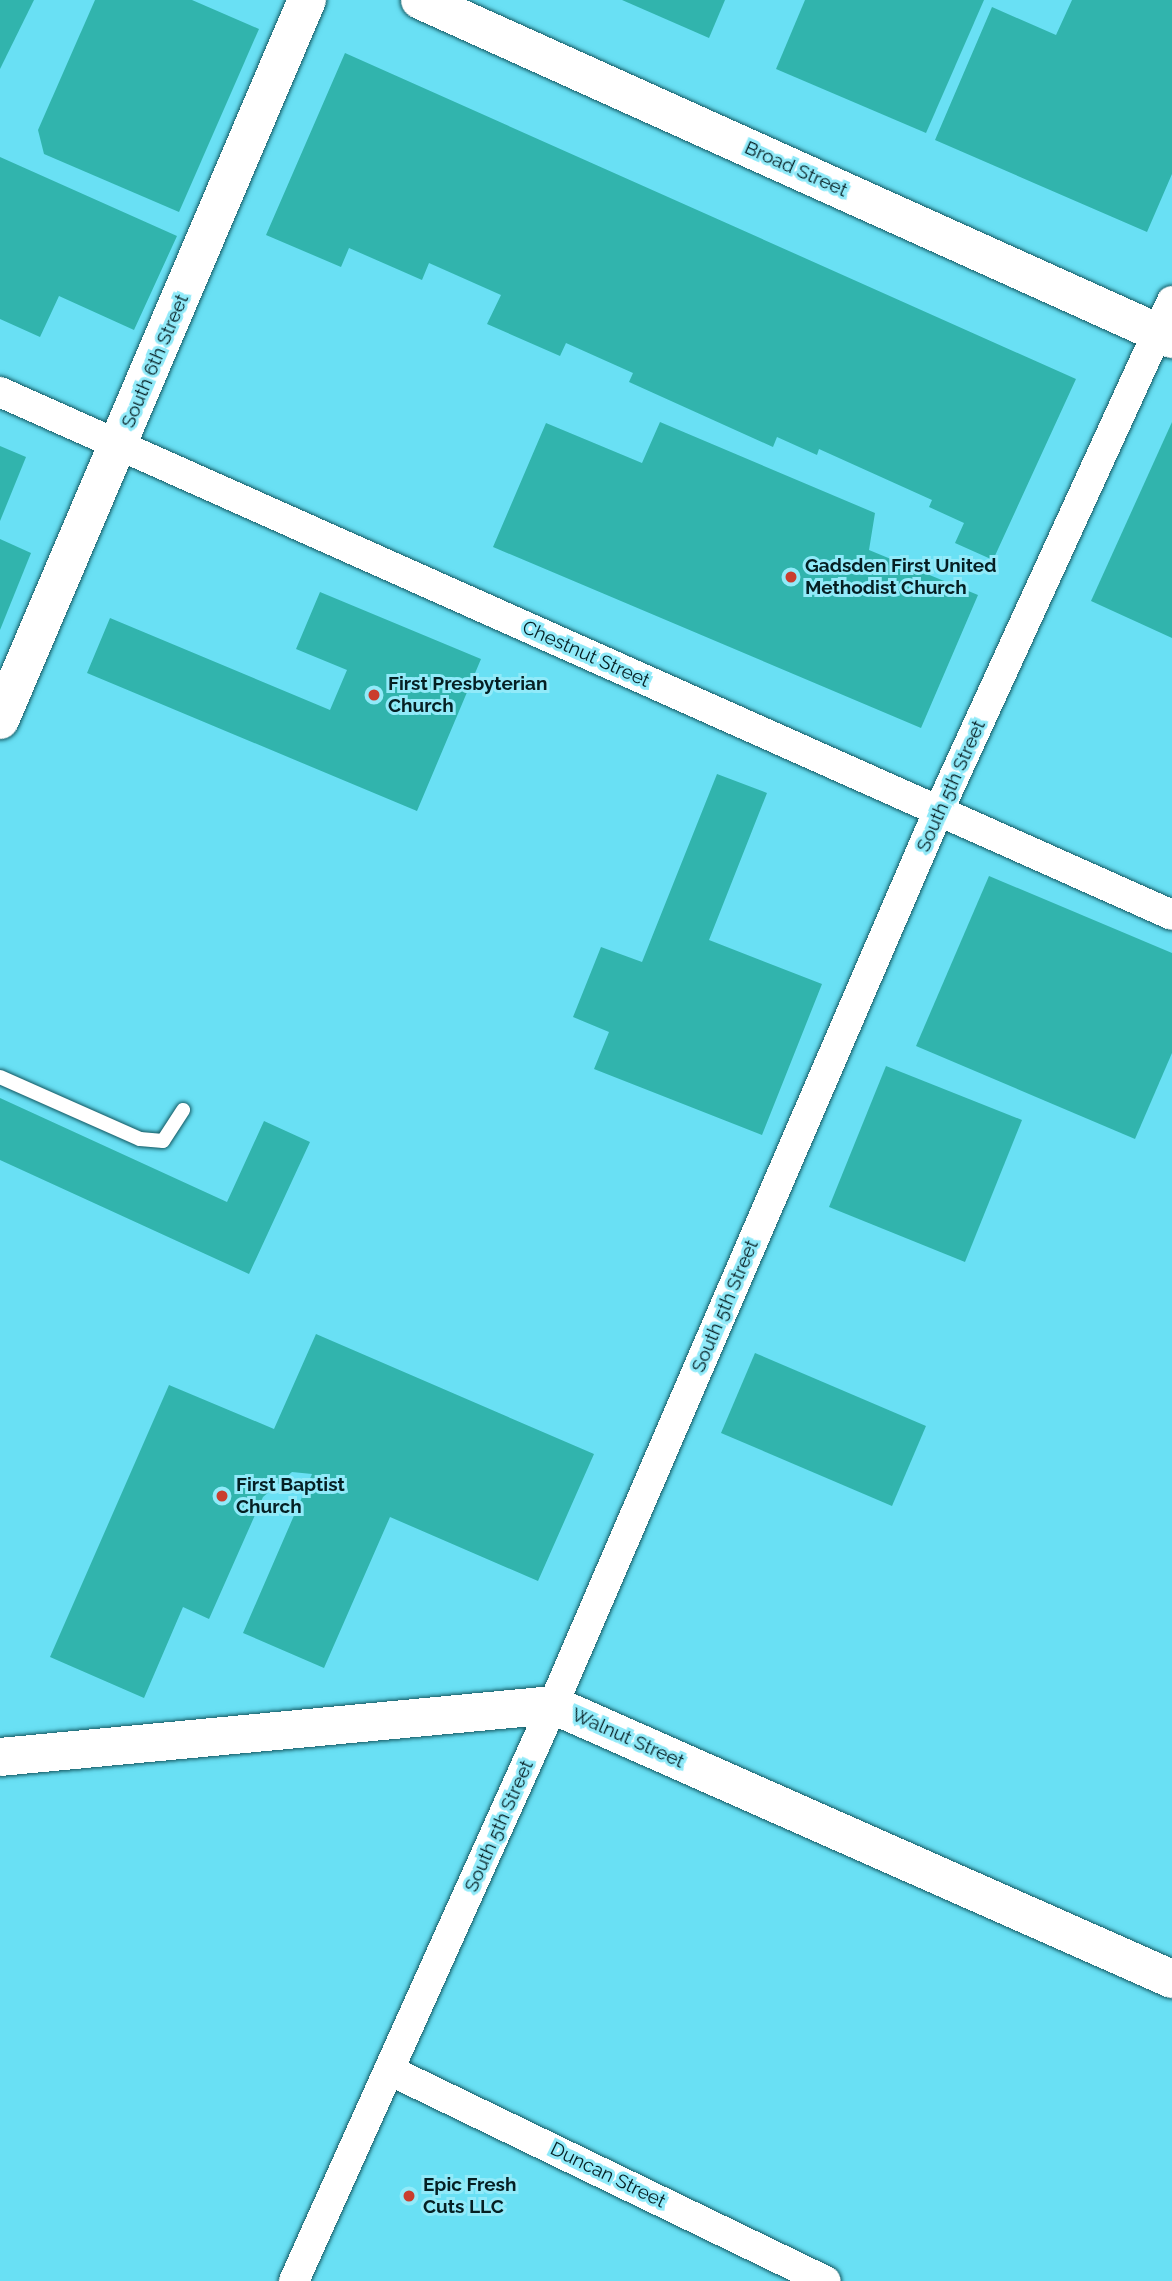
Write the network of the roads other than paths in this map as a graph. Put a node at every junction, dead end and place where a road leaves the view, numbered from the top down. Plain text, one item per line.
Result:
1 (307, 0) edge
2 (420, 0) edge
3 (1167, 324) edge
4 (0, 392) edge
5 (120, 443) junction
6 (0, 720) edge
7 (938, 811) junction
8 (1172, 915) edge
9 (0, 1077) edge
10 (183, 1110) dead end
11 (553, 1705) junction
12 (0, 1756) edge
13 (1172, 1979) edge
14 (389, 2070) junction
15 (294, 2281) edge
16 (826, 2281) edge

1 - 5 street, South 6th Street
2 - 3 street, Broad Street
3 - 7 street, South 5th Street
4 - 5 street, Chestnut Street
5 - 6 street, South 6th Street
5 - 7 street, Chestnut Street
7 - 8 street, Chestnut Street
7 - 11 street, South 5th Street
9 - 10 lane
11 - 12 street, Walnut Street
11 - 13 street, Walnut Street
11 - 14 street, South 5th Street
14 - 15 street, South 5th Street
14 - 16 street, Duncan Street

